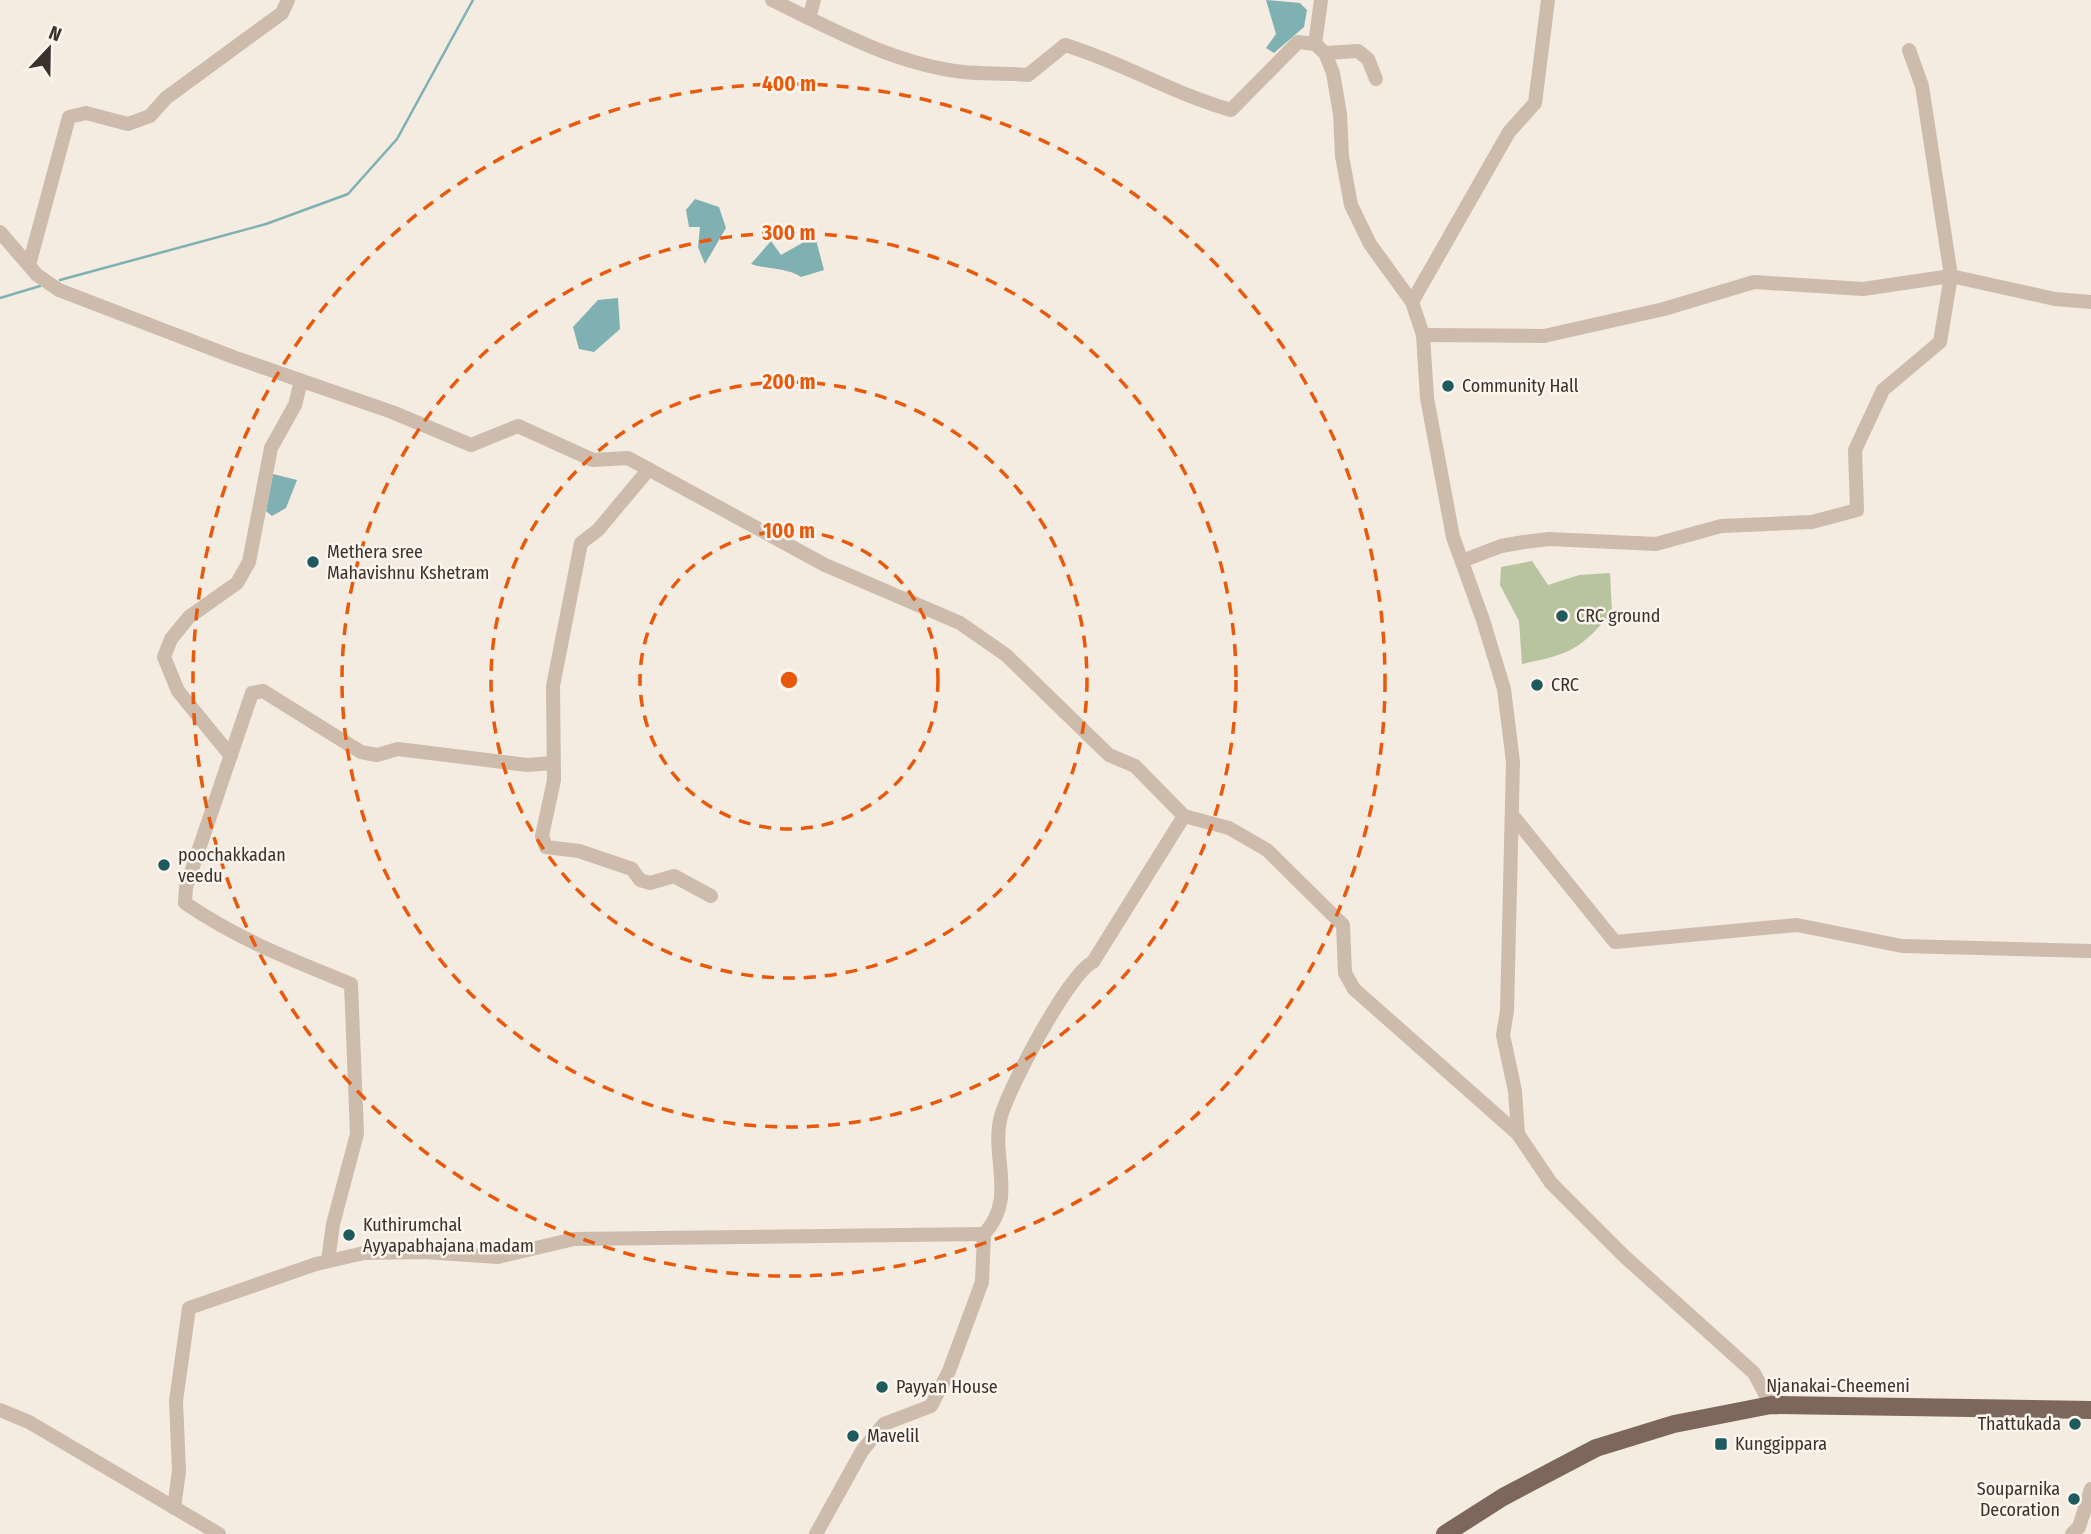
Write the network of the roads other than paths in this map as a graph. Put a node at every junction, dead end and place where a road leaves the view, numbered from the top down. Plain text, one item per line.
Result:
1 (288, 0) edge
2 (772, 0) edge
3 (814, 0) edge
4 (1321, 0) edge
5 (1548, 0) edge
6 (809, 18) junction
7 (1320, 48) junction
8 (1909, 50) dead end
9 (1376, 79) dead end
10 (0, 232) edge
11 (29, 265) junction
12 (1951, 276) junction
13 (1412, 302) junction
14 (2091, 302) edge
15 (1423, 335) junction
16 (301, 381) junction
17 (649, 468) junction
18 (1462, 561) junction
19 (231, 756) junction
20 (552, 763) junction
21 (1184, 816) junction
22 (1513, 816) junction
23 (710, 896) dead end
24 (2091, 951) edge
25 (1518, 1135) junction
26 (984, 1234) junction
27 (328, 1261) junction
28 (1771, 1405) junction
29 (0, 1410) edge
30 (2091, 1410) edge
31 (2091, 1489) edge
32 (174, 1508) junction
33 (219, 1534) edge
34 (816, 1534) edge
35 (1445, 1534) edge
36 (2072, 1534) edge

1 - 11 street
2 - 6 street
3 - 6 street
4 - 7 street
5 - 13 street
6 - 7 street
7 - 9 street
7 - 13 street
8 - 12 street
10 - 11 street
11 - 16 street
12 - 14 street
12 - 15 street
12 - 18 street
13 - 15 street
15 - 18 street
16 - 17 street
16 - 19 street
17 - 20 street
17 - 21 street
18 - 22 street
19 - 20 street
19 - 27 street
20 - 23 street
21 - 25 street
21 - 26 street
22 - 24 street
22 - 25 street
25 - 28 street
26 - 27 street
26 - 34 street
27 - 32 street
28 - 30 main road, Njanakai-Cheemeni
28 - 35 main road, Njanakai-Cheemeni
29 - 32 street
31 - 36 street
32 - 33 street

